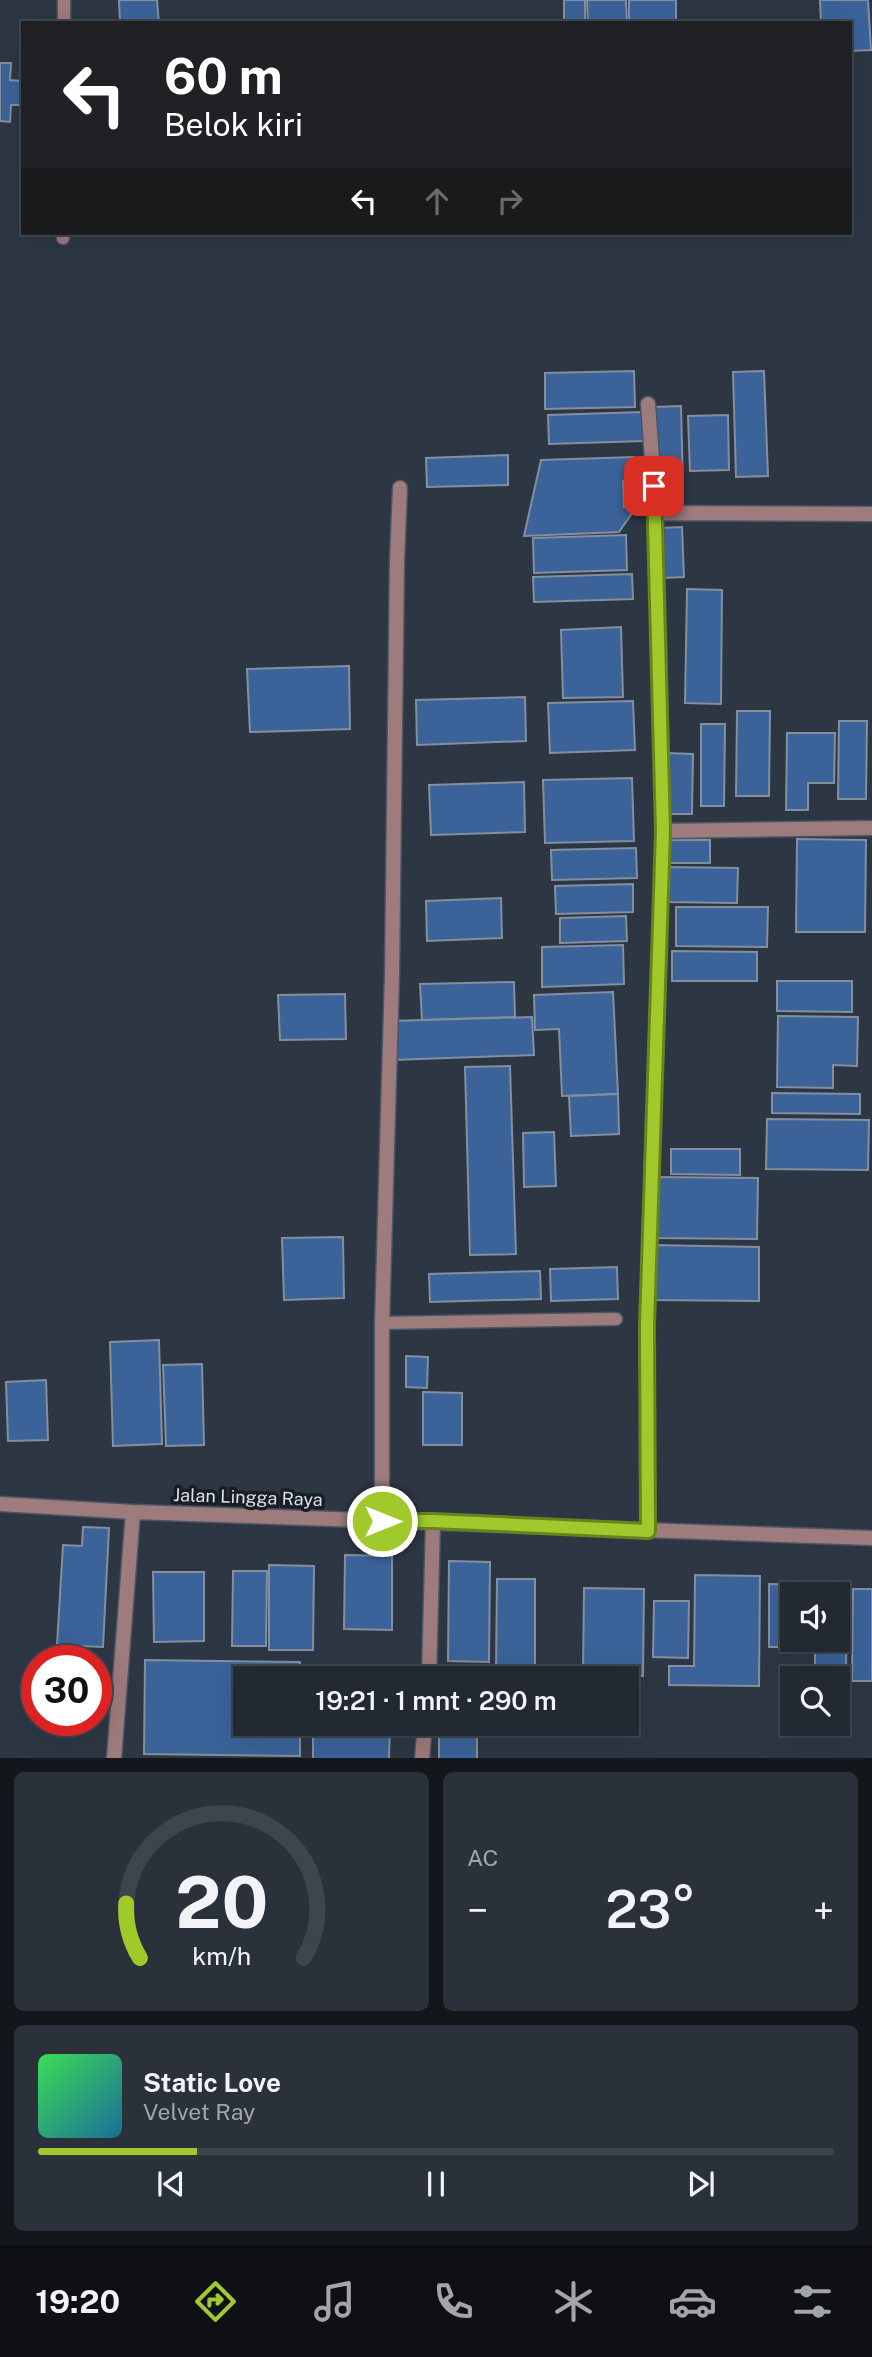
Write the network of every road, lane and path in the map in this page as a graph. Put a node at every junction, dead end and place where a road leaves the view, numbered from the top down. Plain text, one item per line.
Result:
1 (64, 0) edge
2 (64, 21) edge
3 (648, 404) dead end
4 (400, 488) dead end
5 (656, 513) junction
6 (872, 514) edge
7 (872, 828) edge
8 (663, 831) junction
9 (616, 1320) dead end
10 (383, 1323) junction
11 (0, 1504) edge
12 (133, 1512) junction
13 (382, 1521) junction
14 (433, 1521) junction
15 (648, 1531) junction
16 (872, 1538) edge
17 (429, 1666) edge
18 (424, 1736) edge
19 (114, 1758) edge
20 (422, 1758) edge

1 - 2 lane
3 - 5 street
4 - 10 street
5 - 6 street
5 - 8 street
7 - 8 street
8 - 15 street
9 - 10 lane
10 - 13 street
11 - 12 street, Jalan Lingga Raya
12 - 13 street, Jalan Lingga Raya
12 - 19 street
13 - 14 street, Jalan Lingga Raya
14 - 15 street, Jalan Lingga Raya
14 - 17 street
15 - 16 street, Jalan Lingga Raya
18 - 20 street

